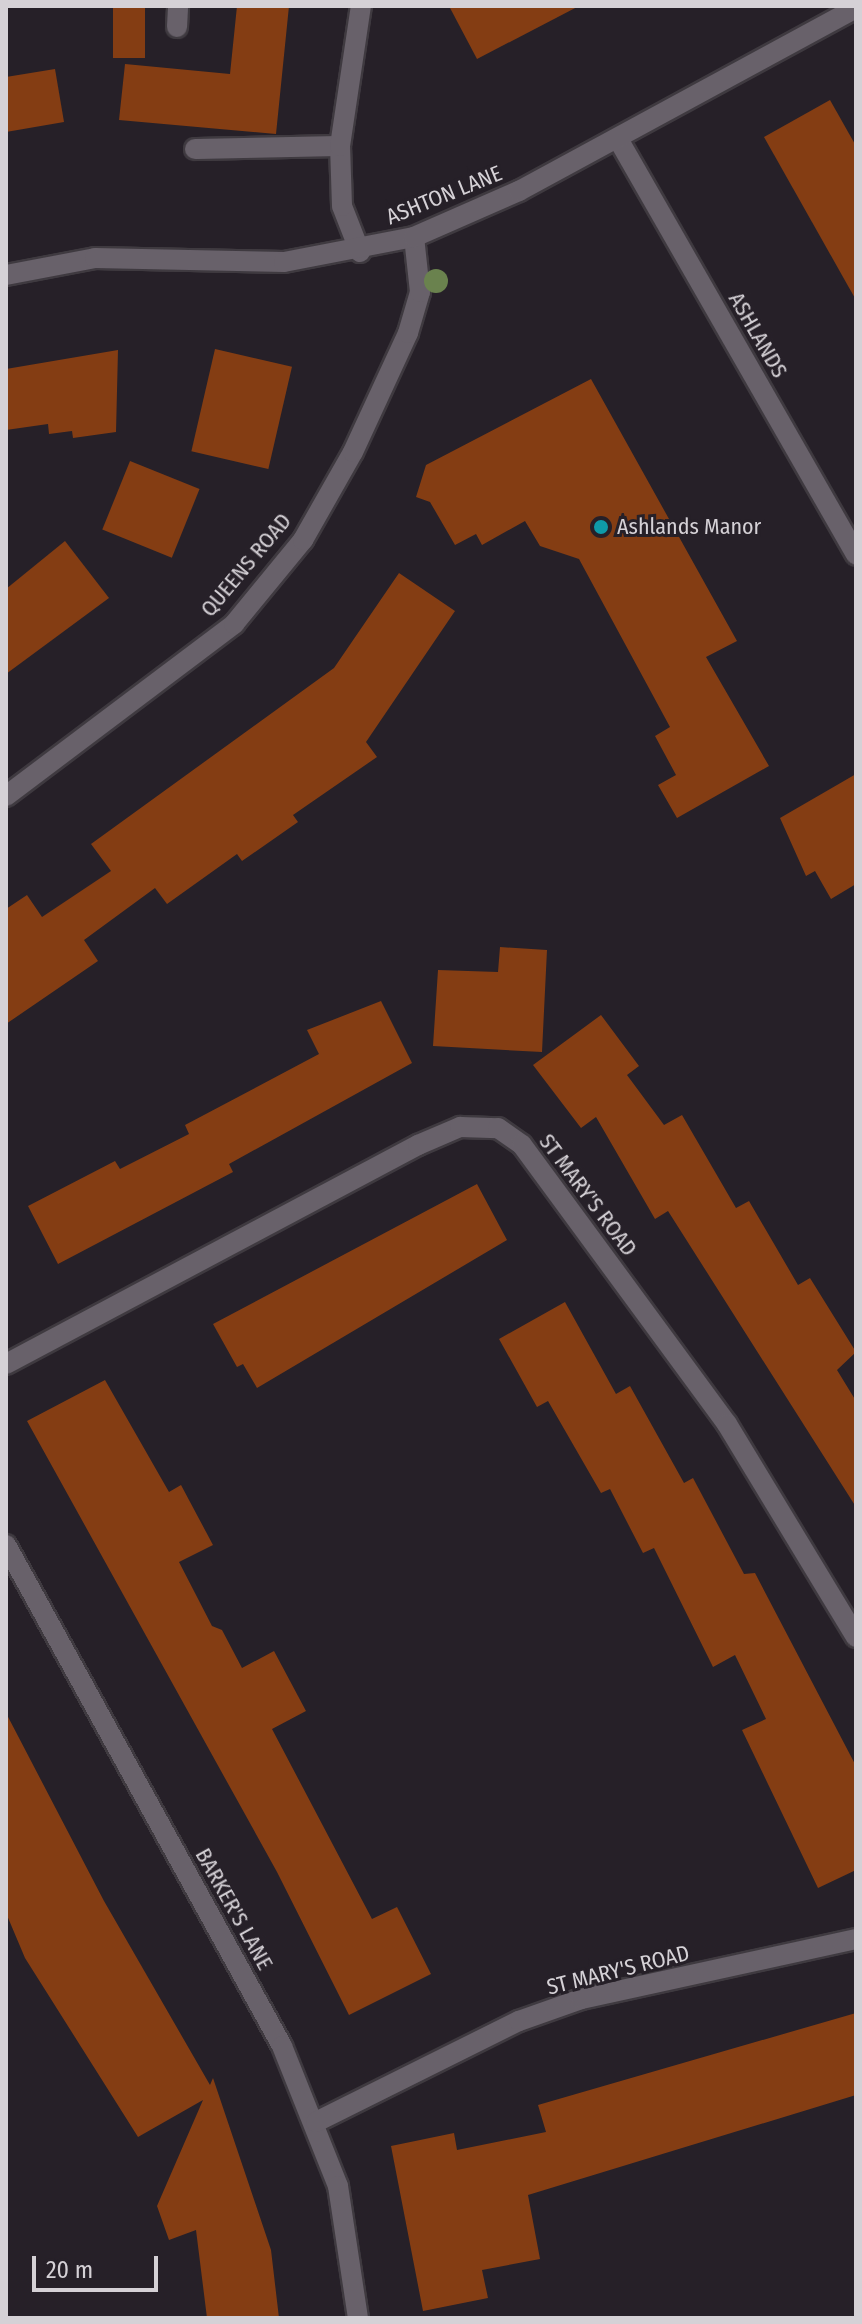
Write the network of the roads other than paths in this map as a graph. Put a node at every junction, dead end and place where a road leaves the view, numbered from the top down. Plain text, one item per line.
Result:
1 (178, 6) edge
2 (361, 6) edge
3 (856, 8) edge
4 (177, 27) dead end
5 (618, 139) junction
6 (340, 146) junction
7 (195, 149) dead end
8 (414, 237) junction
9 (360, 252) junction
10 (6, 275) edge
11 (856, 555) edge
12 (6, 796) edge
13 (6, 1364) edge
14 (6, 1545) edge
15 (856, 1637) edge
16 (856, 1939) edge
17 (316, 2122) junction
18 (358, 2318) edge

1 - 4 street
2 - 6 street
3 - 5 street, ASHTON LANE
5 - 8 street, ASHTON LANE
5 - 11 street, ASHLANDS
6 - 7 street
6 - 9 street
8 - 9 street, ASHTON LANE
8 - 12 street, QUEENS ROAD
9 - 10 street, ASHTON LANE
13 - 15 street, ST MARY'S ROAD
14 - 17 street, BARKER'S LANE
16 - 17 street, ST MARY'S ROAD
17 - 18 street, BARKER'S LANE

